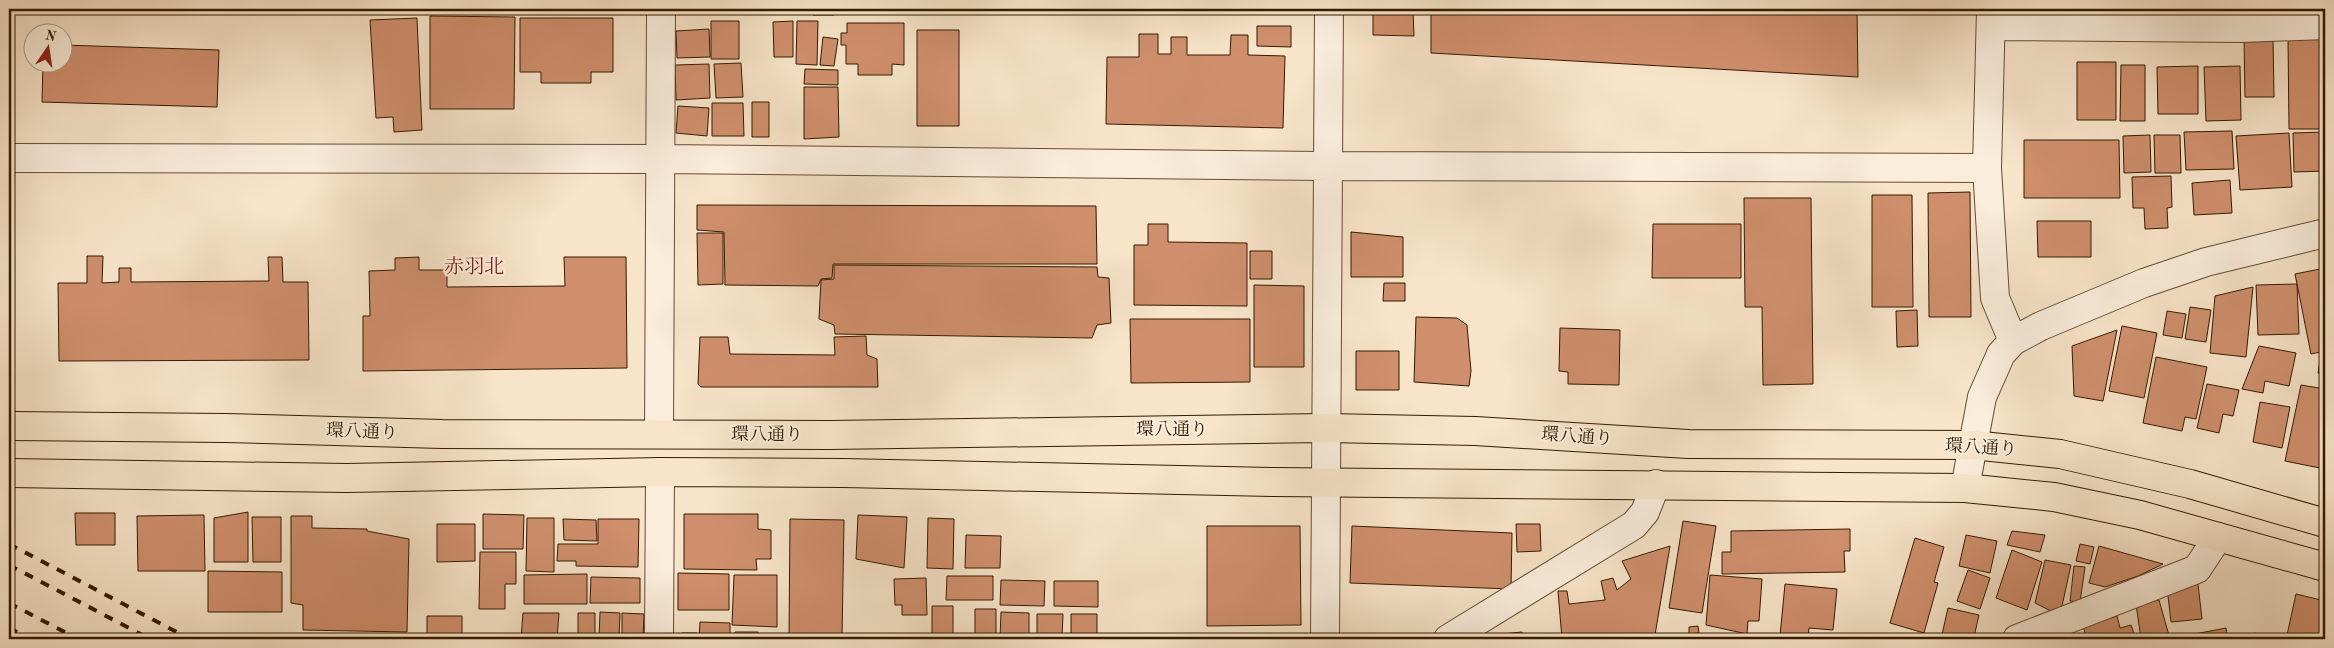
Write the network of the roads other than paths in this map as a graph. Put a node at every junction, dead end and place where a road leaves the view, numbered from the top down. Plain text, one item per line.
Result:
1 (661, 9) edge
2 (1329, 9) edge
3 (1991, 17) edge
4 (2242, 18) edge
5 (2325, 25) edge
6 (9, 158) edge
7 (660, 159) junction
8 (1327, 166) junction
9 (1987, 168) junction
10 (2325, 233) edge
11 (2013, 341) junction
12 (9, 426) edge
13 (1327, 428) junction
14 (659, 434) junction
15 (1972, 445) junction
16 (660, 472) junction
17 (9, 473) edge
18 (1326, 482) junction
19 (1656, 484) junction
20 (1965, 488) junction
21 (2325, 523) edge
22 (2218, 537) junction
23 (2325, 567) edge
24 (659, 639) edge
25 (1325, 639) edge
26 (1448, 639) edge
27 (2017, 639) edge

1 - 7 street
2 - 8 street
3 - 4 street
3 - 9 street
4 - 5 street
6 - 7 street
7 - 8 street
7 - 14 street
8 - 9 street
8 - 13 street
9 - 11 street
10 - 11 street
11 - 15 street
12 - 14 main road, 環八通り
13 - 14 main road, 環八通り
13 - 15 main road, 環八通り
13 - 18 street
15 - 20 street
15 - 21 main road, 環八通り
16 - 17 main road
16 - 18 main road
16 - 24 street
18 - 19 main road
18 - 25 street
19 - 20 main road
19 - 26 street
20 - 22 main road
22 - 23 main road
22 - 27 street

